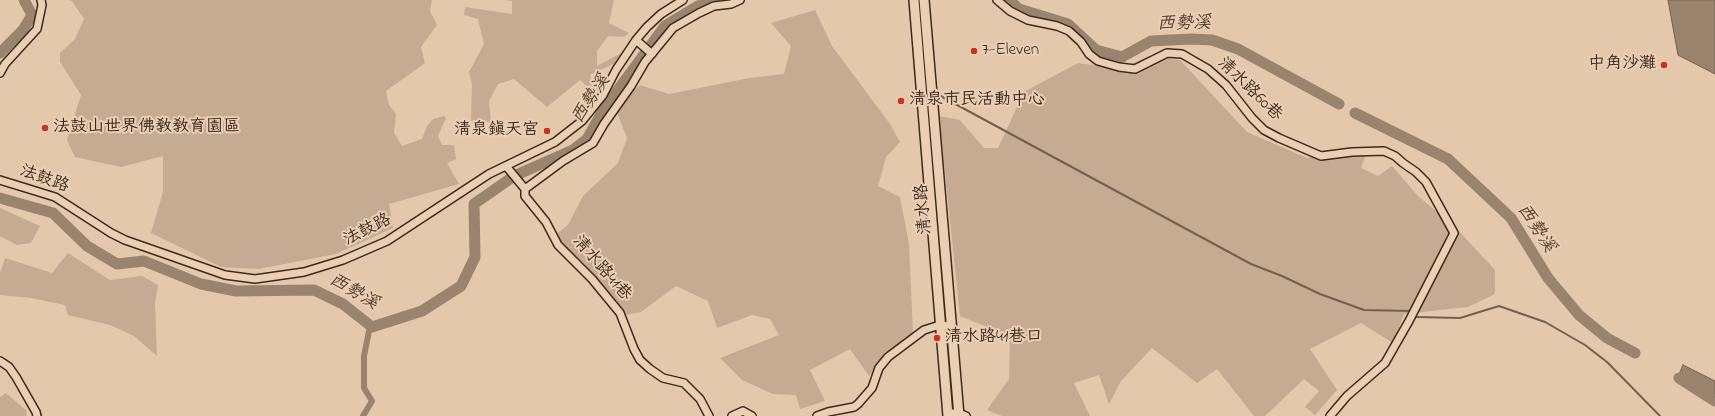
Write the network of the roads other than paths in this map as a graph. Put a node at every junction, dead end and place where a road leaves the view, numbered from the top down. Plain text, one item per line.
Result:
1 (40, 0) edge
2 (683, 0) edge
3 (740, 0) edge
4 (914, 0) edge
5 (924, 0) edge
6 (997, 0) edge
7 (636, 40) junction
8 (652, 54) junction
9 (0, 73) edge
10 (506, 166) junction
11 (0, 180) edge
12 (525, 189) junction
13 (940, 325) junction
14 (950, 326) junction
15 (0, 361) edge
16 (948, 415) edge
17 (961, 415) edge
18 (37, 416) edge
19 (709, 416) edge
20 (732, 416) edge
21 (752, 416) edge
22 (817, 416) edge
23 (1330, 416) edge

1 - 9 street
2 - 7 street, 法鼓路
3 - 8 street
4 - 13 main road, 清水路
5 - 14 main road, 清水路
6 - 23 street, 清水路60巷
7 - 8 street
7 - 10 street, 法鼓路
8 - 12 street
10 - 11 street, 法鼓路
10 - 12 street, 清水路41巷
12 - 19 street, 清水路41巷
13 - 14 street
13 - 16 main road, 清水路
13 - 22 street
14 - 17 main road, 清水路
15 - 18 street
16 - 17 street
20 - 21 street

